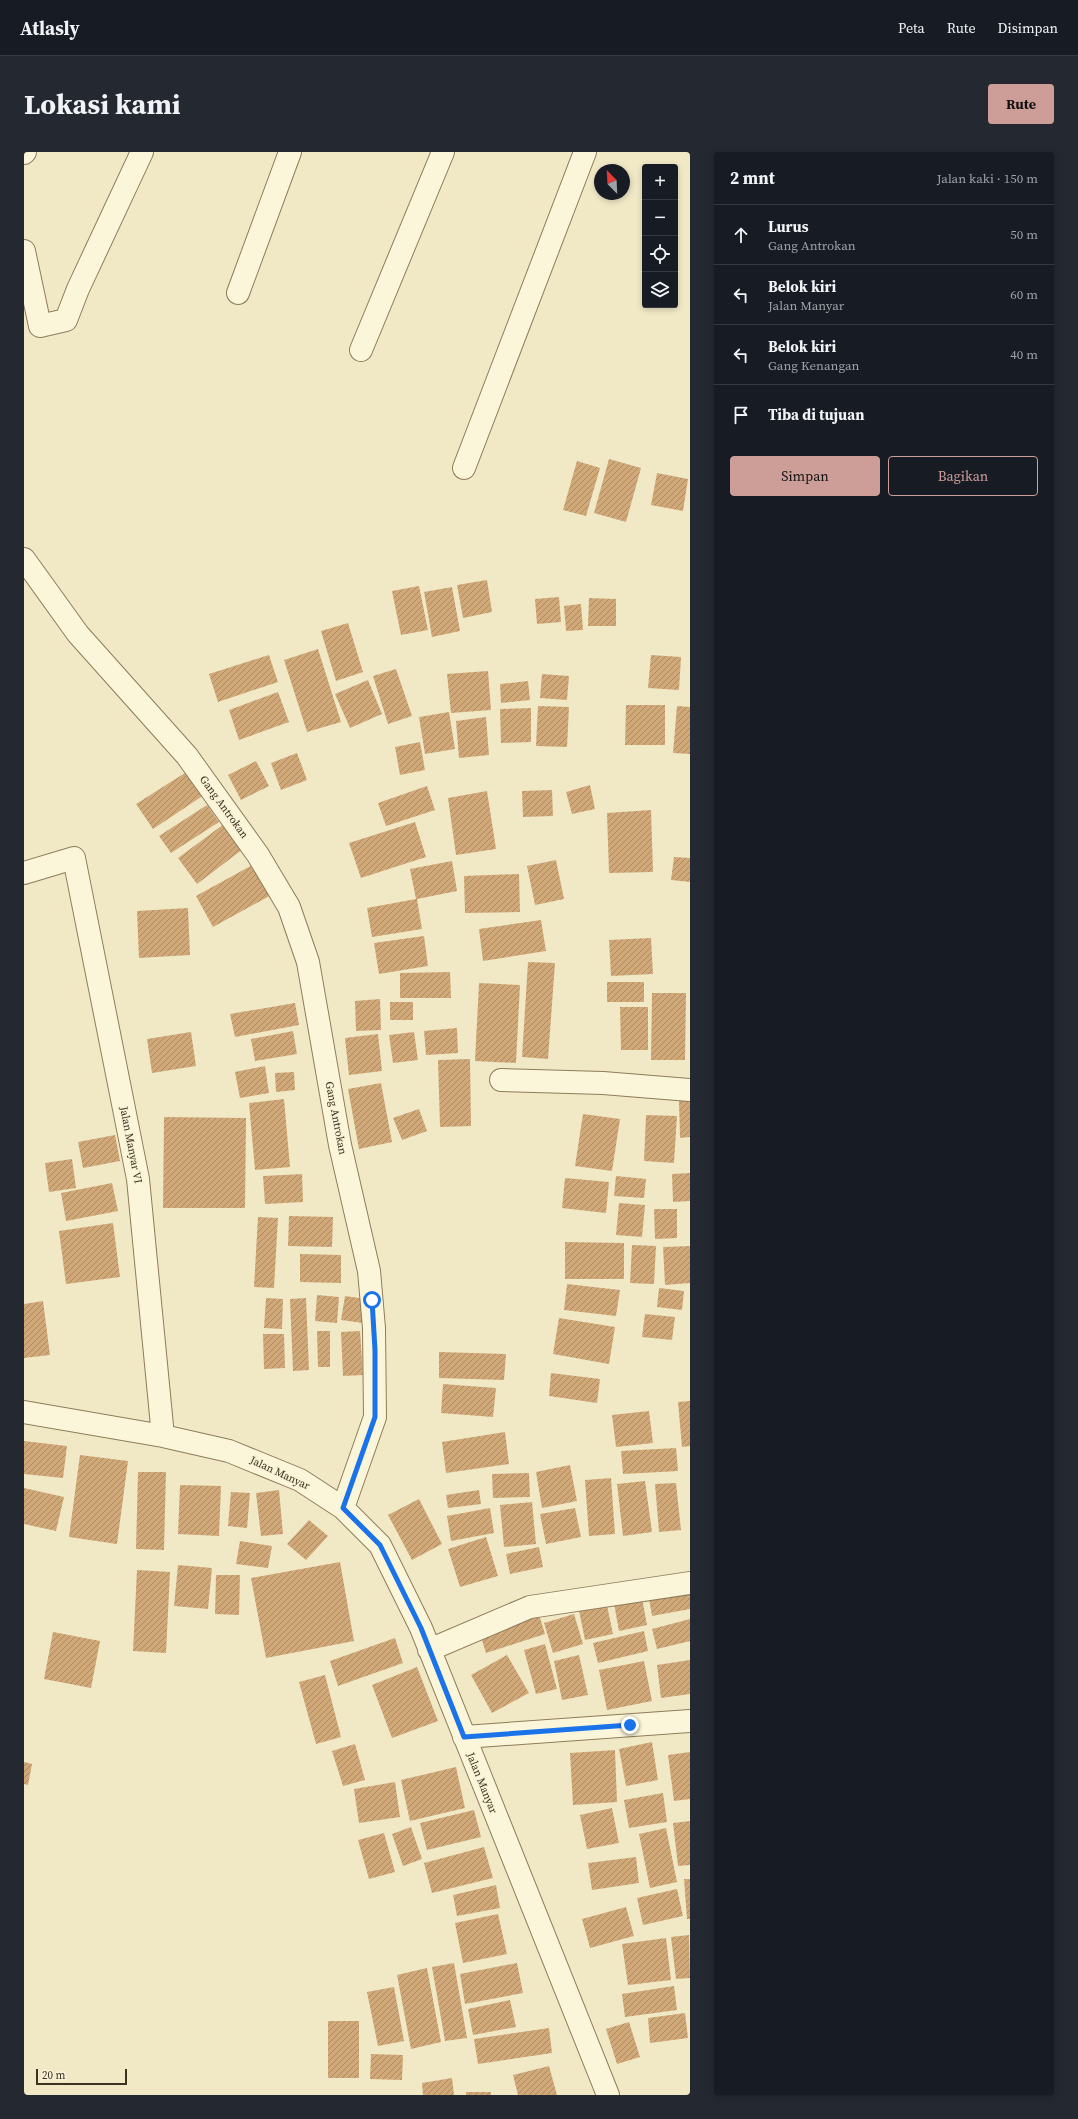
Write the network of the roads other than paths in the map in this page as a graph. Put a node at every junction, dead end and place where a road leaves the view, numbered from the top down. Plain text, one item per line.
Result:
1 (142, 152) edge
2 (290, 152) edge
3 (443, 152) edge
4 (585, 152) edge
5 (24, 251) edge
6 (238, 293) dead end
7 (362, 350) dead end
8 (464, 468) dead end
9 (24, 559) edge
10 (24, 873) edge
11 (501, 1080) dead end
12 (690, 1090) edge
13 (24, 1412) edge
14 (163, 1436) junction
15 (343, 1508) junction
16 (690, 1583) edge
17 (429, 1650) junction
18 (690, 1721) edge
19 (464, 1737) junction
20 (608, 2095) edge

1 - 5 street
2 - 6 street
3 - 7 street
4 - 8 street
9 - 15 street, Gang Antrokan
10 - 14 street, Jalan Manyar VI
11 - 12 street
13 - 14 street, Jalan Manyar
14 - 15 street, Jalan Manyar
15 - 17 street, Jalan Manyar
16 - 17 street
17 - 19 street, Jalan Manyar
18 - 19 street
19 - 20 street, Jalan Manyar

